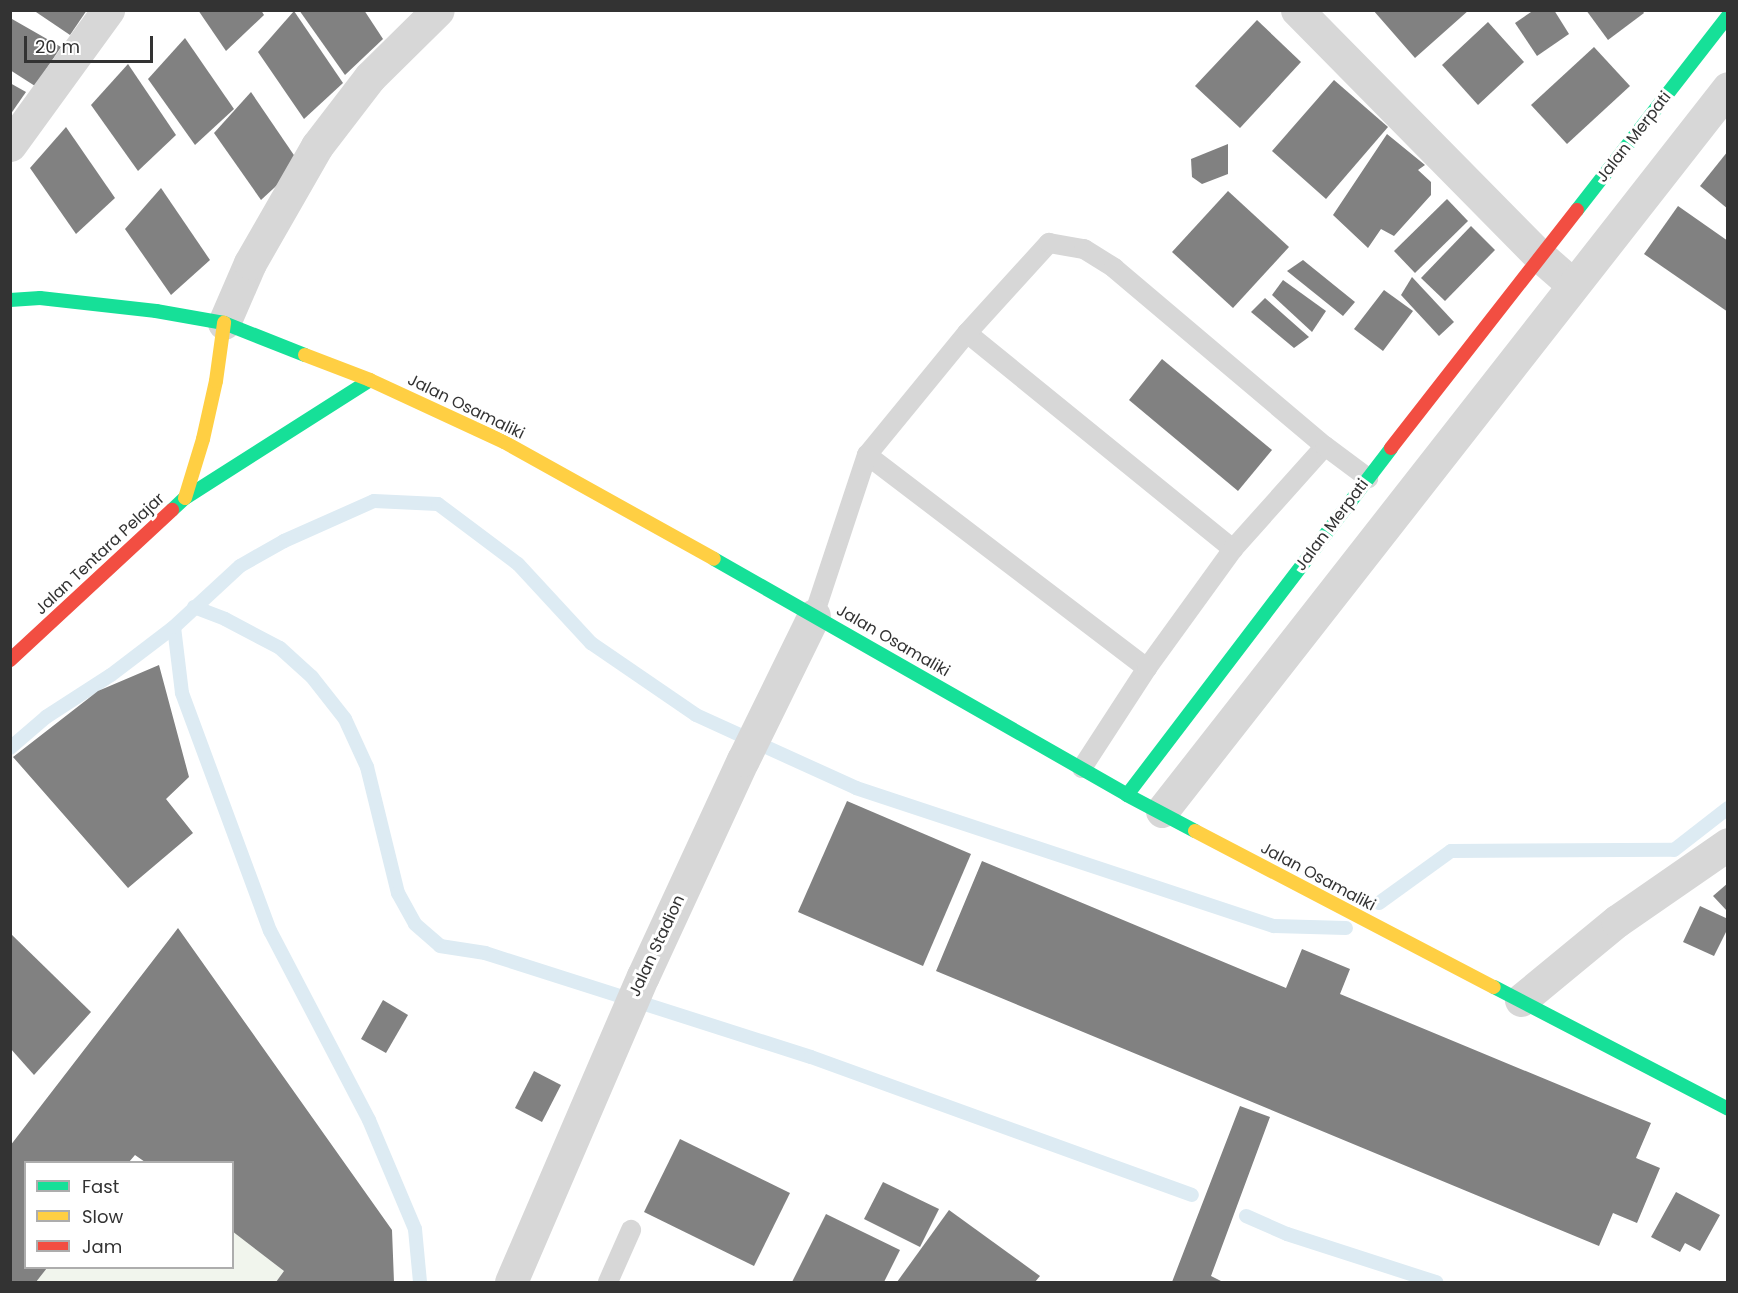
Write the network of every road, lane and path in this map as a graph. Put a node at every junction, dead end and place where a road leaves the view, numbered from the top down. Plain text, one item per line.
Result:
1 (108, 10) edge
2 (438, 10) edge
3 (1297, 10) edge
4 (1728, 16) edge
5 (1728, 88) edge
6 (10, 145) edge
7 (1541, 257) junction
8 (1572, 284) junction
9 (10, 300) edge
10 (224, 322) junction
11 (968, 333) junction
12 (370, 380) junction
13 (1325, 446) junction
14 (867, 455) junction
15 (1368, 478) junction
16 (185, 498) junction
17 (1233, 549) junction
18 (814, 615) junction
19 (10, 660) edge
20 (1147, 668) junction
21 (1082, 768) junction
22 (1127, 795) junction
23 (1162, 811) junction
24 (1728, 844) edge
25 (1521, 1000) junction
26 (1728, 1109) edge
27 (631, 1230) dead end
28 (511, 1282) edge
29 (608, 1282) edge

1 - 6 street
2 - 10 street
3 - 7 street
4 - 7 main road, Jalan Merpati
5 - 8 street
7 - 8 street
7 - 15 main road, Jalan Merpati
8 - 23 street
9 - 10 main road, Jalan Osamaliki
10 - 12 main road, Jalan Osamaliki
10 - 16 main road, Jalan Tentara Pelajar
11 - 13 lane
11 - 14 lane
11 - 17 lane
12 - 16 main road, Jalan Tentara Pelajar
12 - 18 main road, Jalan Osamaliki
13 - 15 lane
13 - 17 lane
14 - 18 lane
14 - 20 lane
15 - 22 main road, Jalan Merpati
16 - 19 main road, Jalan Tentara Pelajar
17 - 20 lane
18 - 21 main road, Jalan Osamaliki
18 - 28 street, Jalan Stadion
20 - 21 lane
21 - 22 main road, Jalan Osamaliki
22 - 23 main road, Jalan Osamaliki
23 - 25 main road, Jalan Osamaliki
24 - 25 street
25 - 26 main road, Jalan Osamaliki
27 - 29 lane

